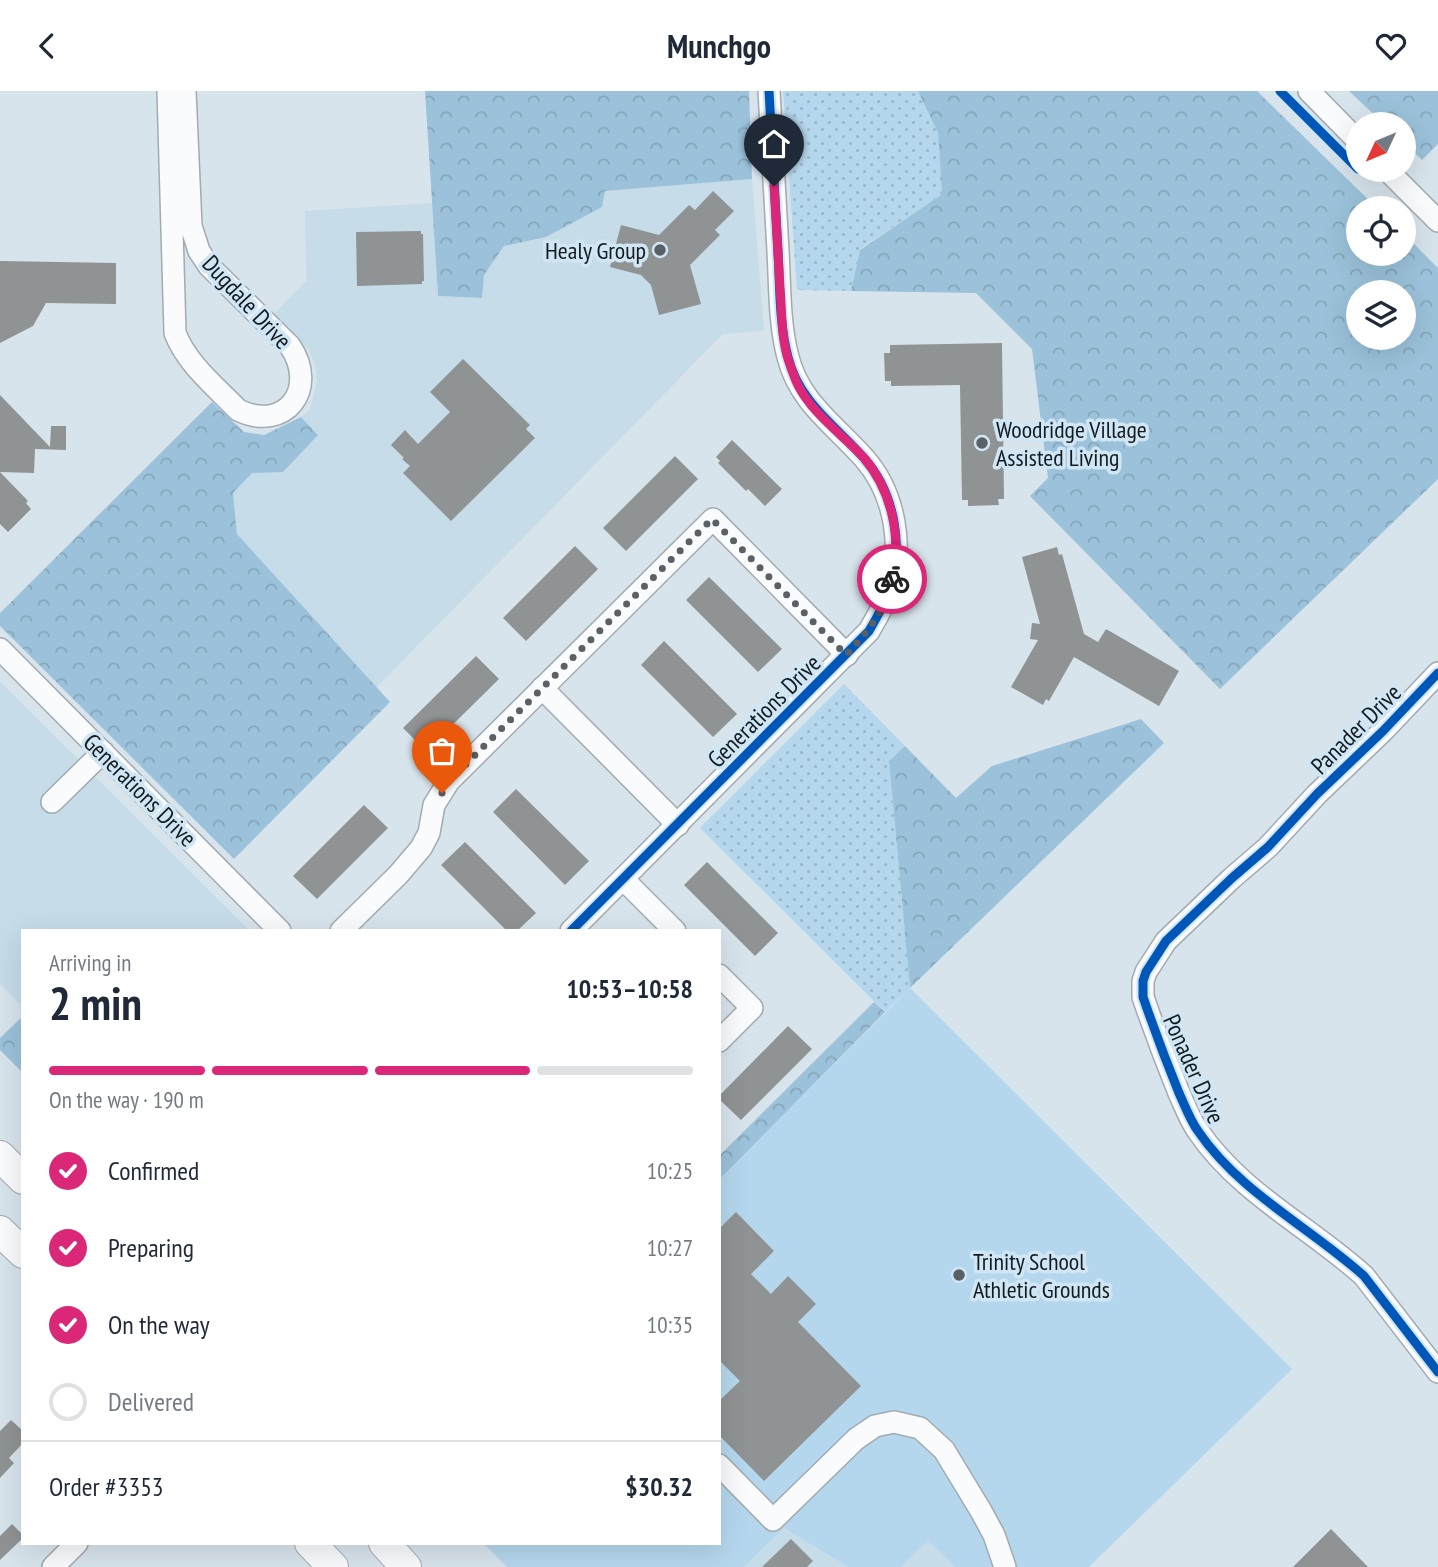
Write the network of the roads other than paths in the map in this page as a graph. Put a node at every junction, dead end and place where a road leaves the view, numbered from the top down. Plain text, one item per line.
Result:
1 (168, 91) edge
2 (185, 91) edge
3 (769, 91) edge
4 (1309, 91) edge
5 (1346, 129) edge
6 (1399, 182) edge
7 (1438, 221) edge
8 (0, 649) edge
9 (846, 655) junction
10 (1438, 673) edge
11 (542, 688) junction
12 (103, 752) junction
13 (1317, 794) joint
14 (52, 802) dead end
15 (678, 825) junction
16 (623, 879) junction
17 (278, 929) edge
18 (343, 929) edge
19 (573, 929) edge
20 (673, 929) edge
21 (721, 977) edge
22 (721, 1039) edge
23 (0, 1156) edge
24 (21, 1177) edge
25 (0, 1231) edge
26 (21, 1251) edge
27 (1438, 1372) edge
28 (721, 1467) edge
29 (75, 1545) edge
30 (312, 1545) edge
31 (386, 1545) edge
32 (53, 1567) edge
33 (332, 1567) edge
34 (406, 1567) edge
35 (1005, 1567) edge

1 - 2 street, Dugdale Drive
3 - 9 street, Generations Drive
4 - 5 street
6 - 7 street
8 - 12 street, Generations Drive
9 - 11 street
9 - 15 street, Generations Drive
10 - 13 street, Panader Drive
11 - 15 street
11 - 18 street
12 - 14 street
12 - 17 street, Generations Drive
13 - 27 street, Ponader Drive
15 - 16 street, Generations Drive
16 - 19 street, Generations Drive
16 - 20 street
21 - 22 street
23 - 24 highway
25 - 26 highway
28 - 35 street
29 - 32 street
30 - 33 highway
31 - 34 highway

